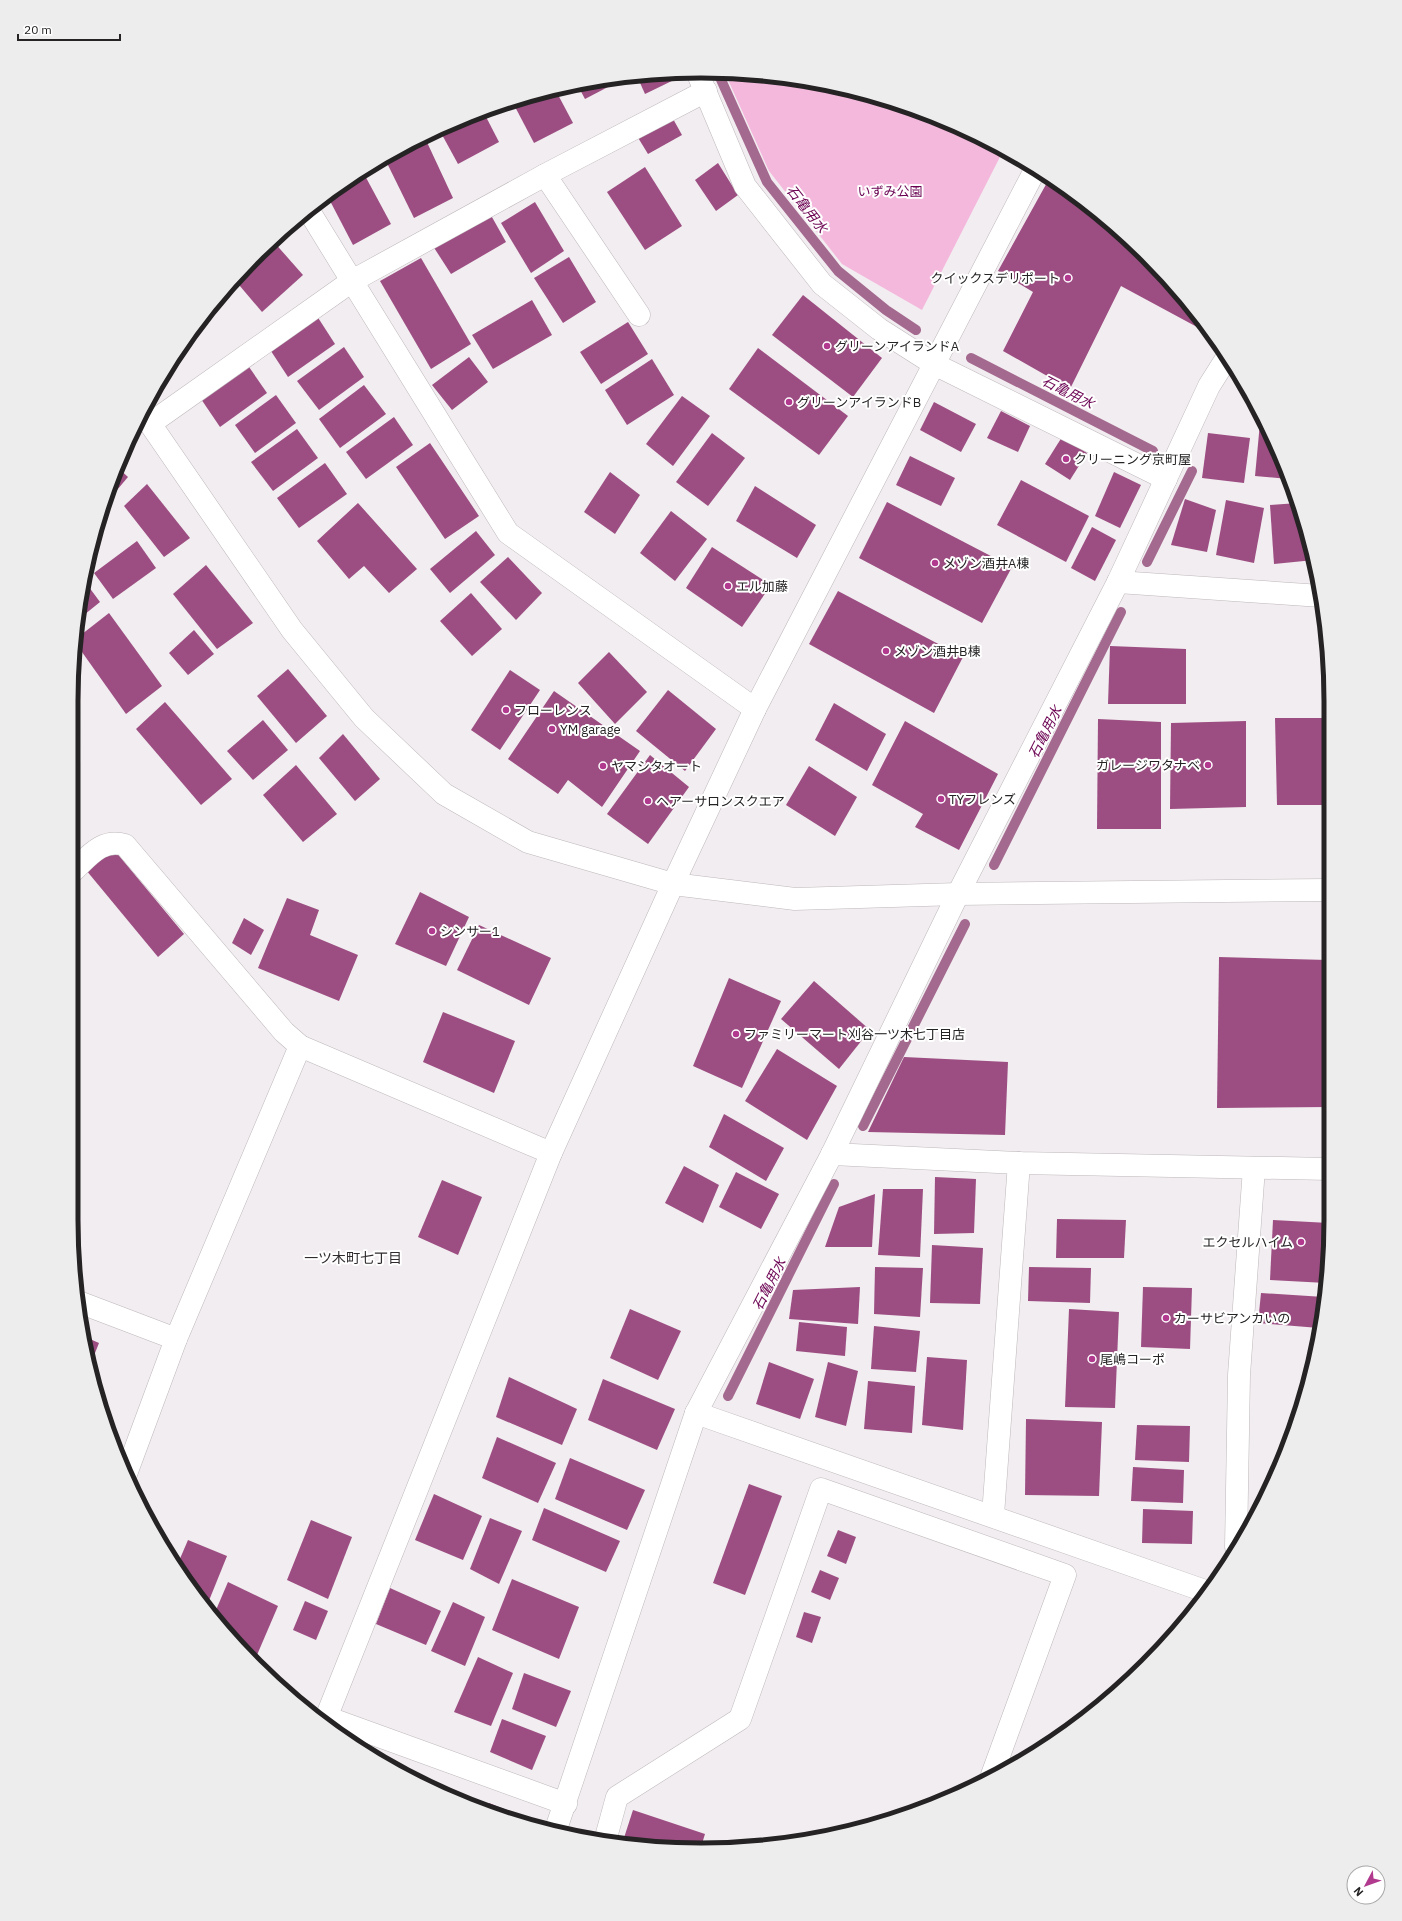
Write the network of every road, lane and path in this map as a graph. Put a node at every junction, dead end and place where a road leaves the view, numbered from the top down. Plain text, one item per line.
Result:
1 (702, 83) edge
2 (1033, 174) edge
3 (545, 175) junction
4 (312, 215) edge
5 (352, 281) junction
6 (639, 315) dead end
7 (1224, 363) edge
8 (934, 364) junction
9 (146, 418) edge
10 (1166, 479) junction
11 (1118, 582) junction
12 (1315, 596) edge
13 (755, 709) junction
14 (78, 866) edge
15 (673, 884) junction
16 (1324, 890) edge
17 (958, 894) junction
18 (300, 1046) junction
19 (551, 1153) junction
20 (832, 1154) junction
21 (1020, 1163) junction
22 (1254, 1168) junction
23 (1324, 1169) edge
24 (83, 1304) edge
25 (176, 1339) junction
26 (696, 1413) junction
27 (129, 1466) edge
28 (993, 1515) junction
29 (1236, 1540) edge
30 (1202, 1590) edge
31 (326, 1717) edge
32 (335, 1724) edge
33 (994, 1770) edge
34 (566, 1804) junction
35 (557, 1826) edge
36 (607, 1836) edge

1 - 3 street
1 - 8 street
2 - 8 street
3 - 5 street
3 - 6 street
4 - 5 street
5 - 9 street
5 - 13 street
7 - 10 street
8 - 10 street
8 - 13 street
9 - 15 street
10 - 11 street
11 - 12 street
11 - 17 street
13 - 15 street
14 - 18 street
15 - 17 street
15 - 19 street
16 - 17 street
17 - 20 street
18 - 19 street
18 - 25 street
19 - 31 street
20 - 21 street
20 - 26 street
21 - 22 street
21 - 28 street
22 - 23 street
22 - 29 street
24 - 25 street
25 - 27 street
26 - 28 street
26 - 34 street
28 - 30 street
32 - 34 street
33 - 36 street
34 - 35 street

